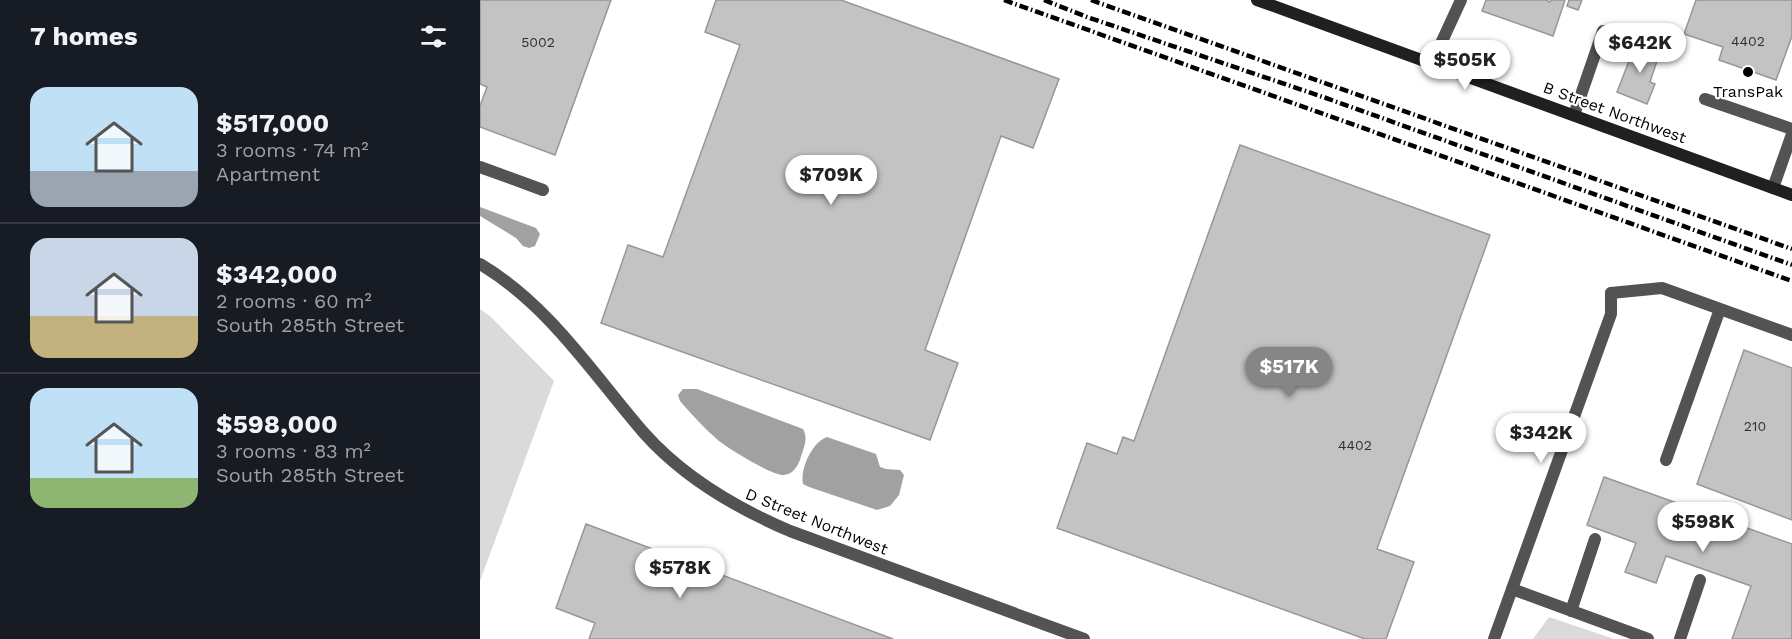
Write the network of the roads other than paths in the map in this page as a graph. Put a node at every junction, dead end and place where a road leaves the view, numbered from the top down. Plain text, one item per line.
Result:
1 (1257, 0) edge
2 (1461, 0) edge
3 (1603, 31) dead end
4 (1432, 63) junction
5 (1705, 99) dead end
6 (1574, 115) junction
7 (1792, 129) edge
8 (1792, 134) edge
9 (480, 167) edge
10 (1773, 188) junction
11 (543, 190) dead end
12 (1792, 195) edge
13 (480, 264) edge
14 (1720, 309) junction
15 (1792, 335) edge
16 (1666, 460) dead end
17 (1595, 539) dead end
18 (1700, 580) dead end
19 (1512, 589) junction
20 (1571, 611) junction
21 (1084, 639) edge
22 (1494, 639) edge
23 (1648, 639) edge
24 (1680, 639) edge

1 - 4 street, B Street Northwest
2 - 4 street
3 - 6 street
4 - 6 street, B Street Northwest
5 - 7 street
6 - 10 street, B Street Northwest
8 - 10 street
9 - 11 street
10 - 12 street, B Street Northwest
13 - 21 street, D Street Northwest
14 - 15 street
14 - 16 street
14 - 19 street
17 - 20 street
18 - 24 street
19 - 20 street
19 - 22 street
20 - 23 street

